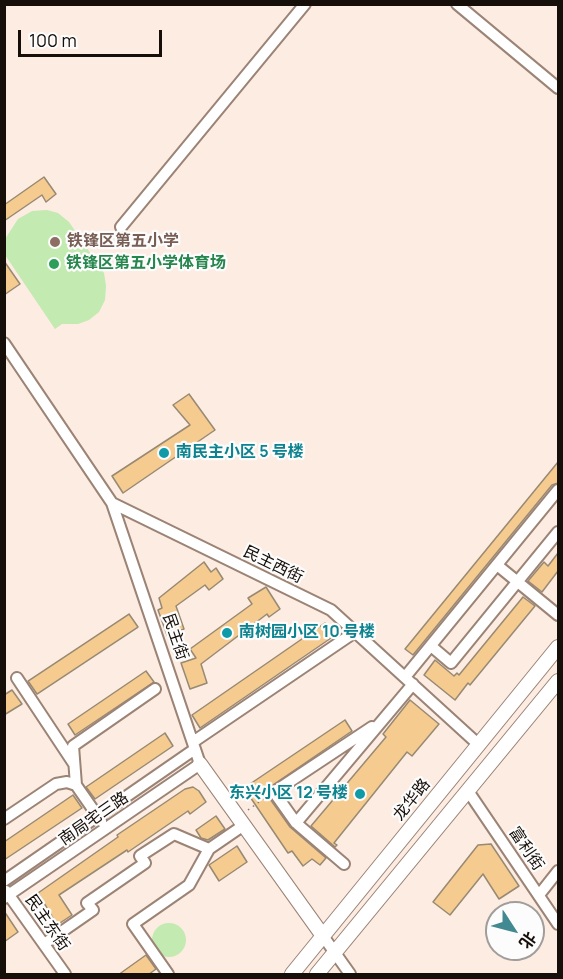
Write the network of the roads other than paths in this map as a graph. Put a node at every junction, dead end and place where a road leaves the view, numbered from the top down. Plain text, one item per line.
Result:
1 (305, 4) edge
2 (457, 4) edge
3 (558, 88) edge
4 (121, 227) dead end
5 (4, 343) edge
6 (558, 490) edge
7 (112, 503) junction
8 (558, 532) edge
9 (497, 565) junction
10 (518, 582) junction
11 (558, 615) edge
12 (355, 632) junction
13 (431, 646) junction
14 (558, 647) edge
15 (17, 678) dead end
16 (409, 681) junction
17 (558, 684) edge
18 (155, 689) dead end
19 (382, 720) junction
20 (479, 745) junction
21 (194, 746) junction
22 (75, 764) junction
23 (200, 764) junction
24 (76, 785) junction
25 (468, 791) junction
26 (98, 816) junction
27 (4, 819) edge
28 (241, 821) junction
29 (296, 824) junction
30 (106, 828) junction
31 (209, 849) junction
32 (344, 864) dead end
33 (558, 871) edge
34 (4, 881) edge
35 (6, 894) edge
36 (539, 895) junction
37 (558, 924) edge
38 (323, 936) junction
39 (44, 944) junction
40 (335, 953) junction
41 (65, 975) edge
42 (168, 975) edge
43 (292, 975) edge
44 (317, 975) edge
45 (350, 975) edge

1 - 4 street
2 - 3 street
5 - 7 street, 民主街
6 - 9 street
7 - 12 street, 民主西街
7 - 21 street, 民主街
8 - 10 street
9 - 10 street
9 - 13 street
10 - 11 street
10 - 13 street
12 - 16 street, 民主西街
12 - 21 street, 南局宅三路
13 - 16 street
14 - 20 main road, 龙华路
15 - 22 street
16 - 19 street
16 - 20 street, 民主西街
17 - 25 main road
18 - 22 street
19 - 29 street
19 - 29 street
20 - 38 main road, 龙华路
21 - 23 street, 民主街
21 - 26 street, 南局宅三路
22 - 24 street
23 - 28 main road, 民主街
23 - 30 street, 南局宅三路
24 - 26 street
24 - 27 street
25 - 36 street, 富利街
25 - 40 main road
26 - 30 street
26 - 34 street, 南局宅三路
28 - 31 street
28 - 38 main road, 民主街
29 - 32 street
30 - 35 street, 南局宅三路
31 - 39 street
31 - 42 street
33 - 36 street
35 - 39 street, 民主东街
36 - 37 street, 富利街
38 - 40 street
38 - 43 main road, 龙华路
39 - 41 street, 民主东街
40 - 44 main road
40 - 45 street

